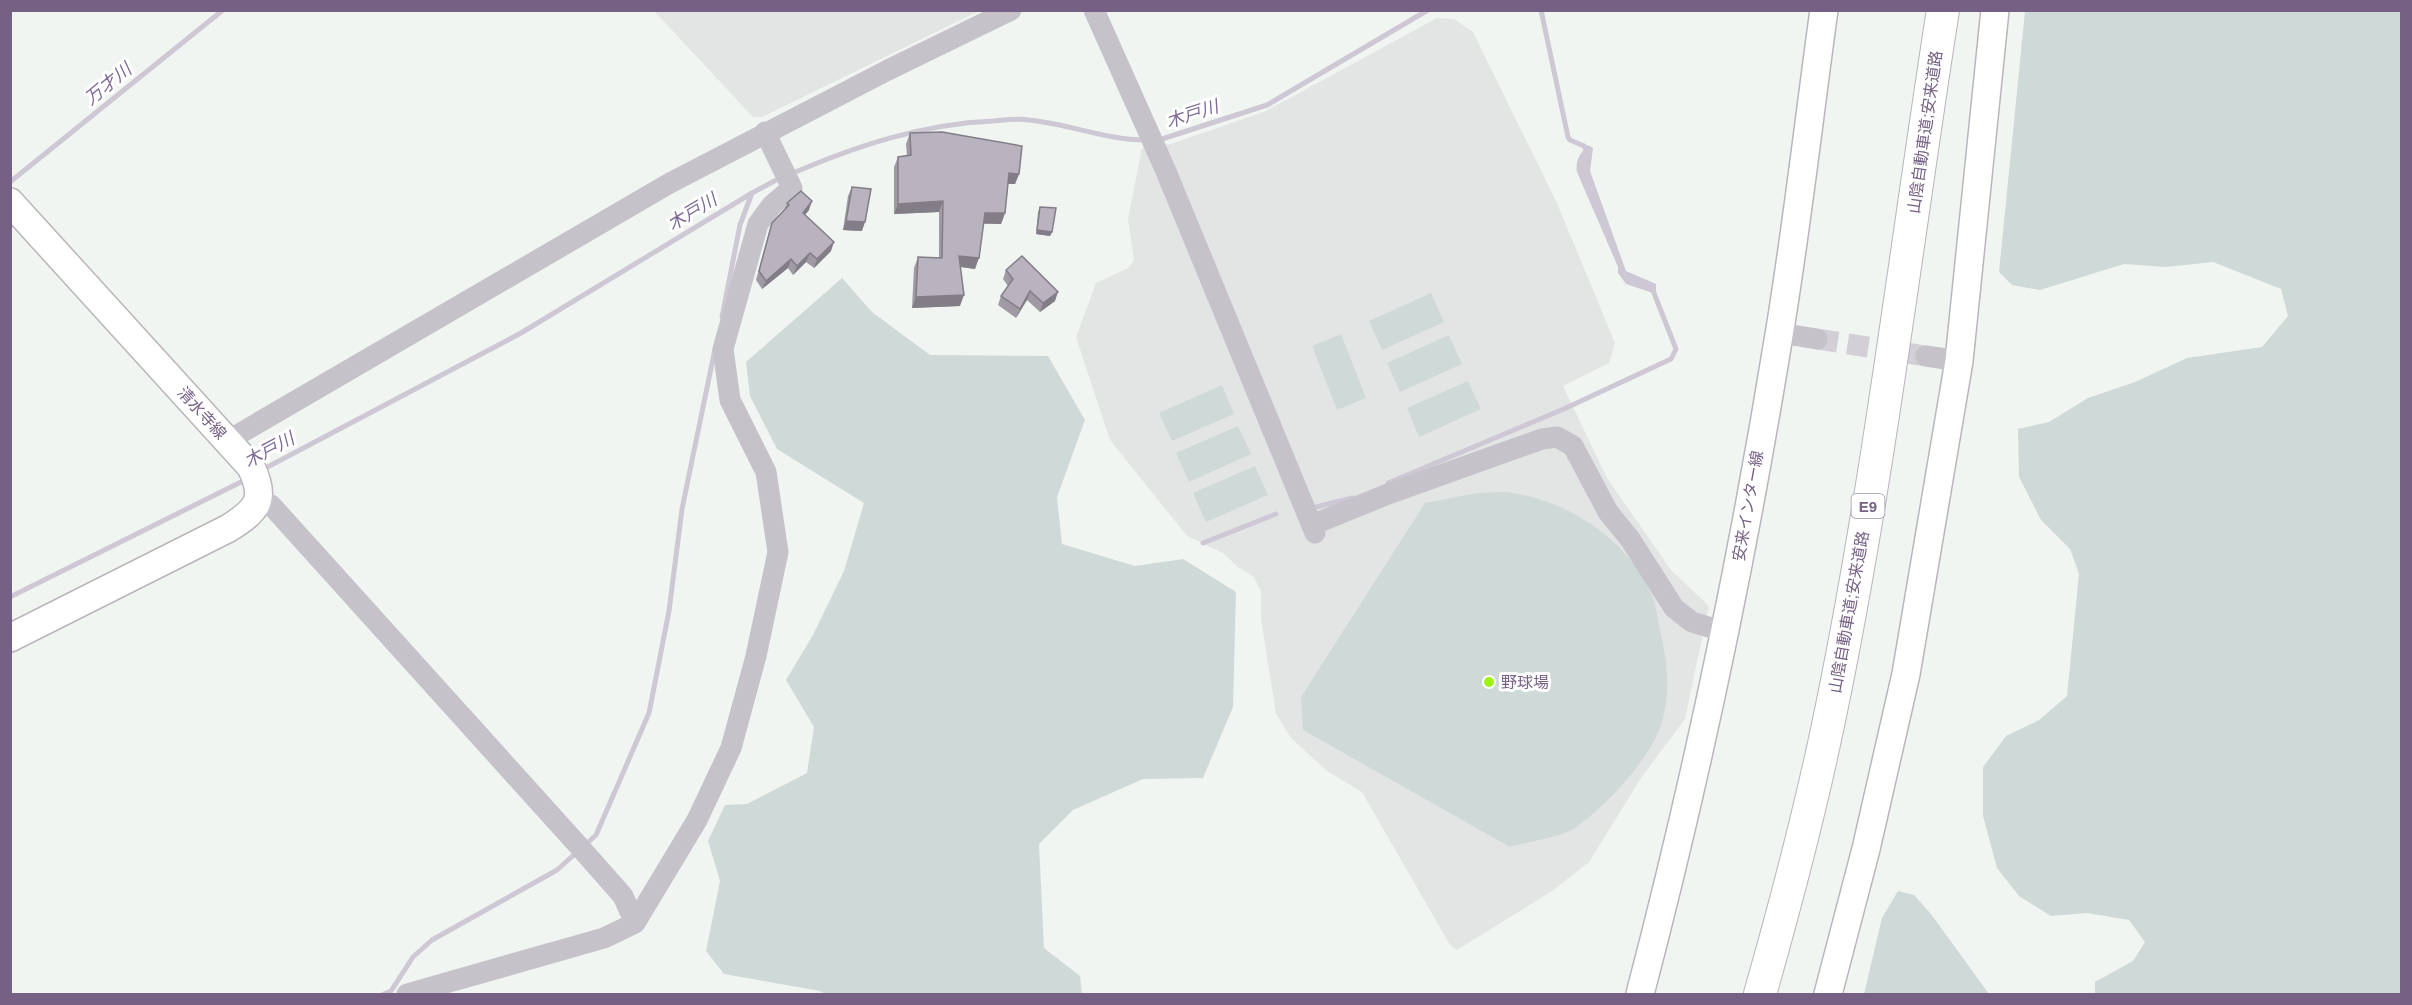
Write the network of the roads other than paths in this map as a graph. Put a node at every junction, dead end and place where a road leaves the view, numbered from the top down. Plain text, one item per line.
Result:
1 (1011, 10) edge
2 (1094, 10) edge
3 (1824, 10) edge
4 (1932, 10) edge
5 (1943, 10) edge
6 (1995, 10) edge
7 (765, 132) junction
8 (10, 201) edge
9 (1780, 333) junction
10 (1817, 339) tunnel mouth
11 (1926, 356) tunnel mouth
12 (1959, 361) junction
13 (227, 441) junction
14 (255, 482) junction
15 (1725, 632) junction
16 (10, 638) edge
17 (635, 923) junction
18 (407, 994) edge
19 (1640, 994) edge
20 (1750, 994) edge
21 (1760, 994) edge
22 (1828, 994) edge

1 - 7 street
2 - 15 street
3 - 9 main road, 安来インター線
4 - 20 highway, 山陰自動車道;安来道路 / E9
5 - 21 highway, 山陰自動車道;安来道路 / E9
6 - 12 main road
7 - 13 street
7 - 17 street
8 - 13 main road, 清水寺線
9 - 10 street
9 - 15 main road, 安来インター線
11 - 12 street
12 - 22 main road
13 - 14 main road, 清水寺線
14 - 16 main road
14 - 17 street
15 - 19 main road, 安来インター線
17 - 18 street

